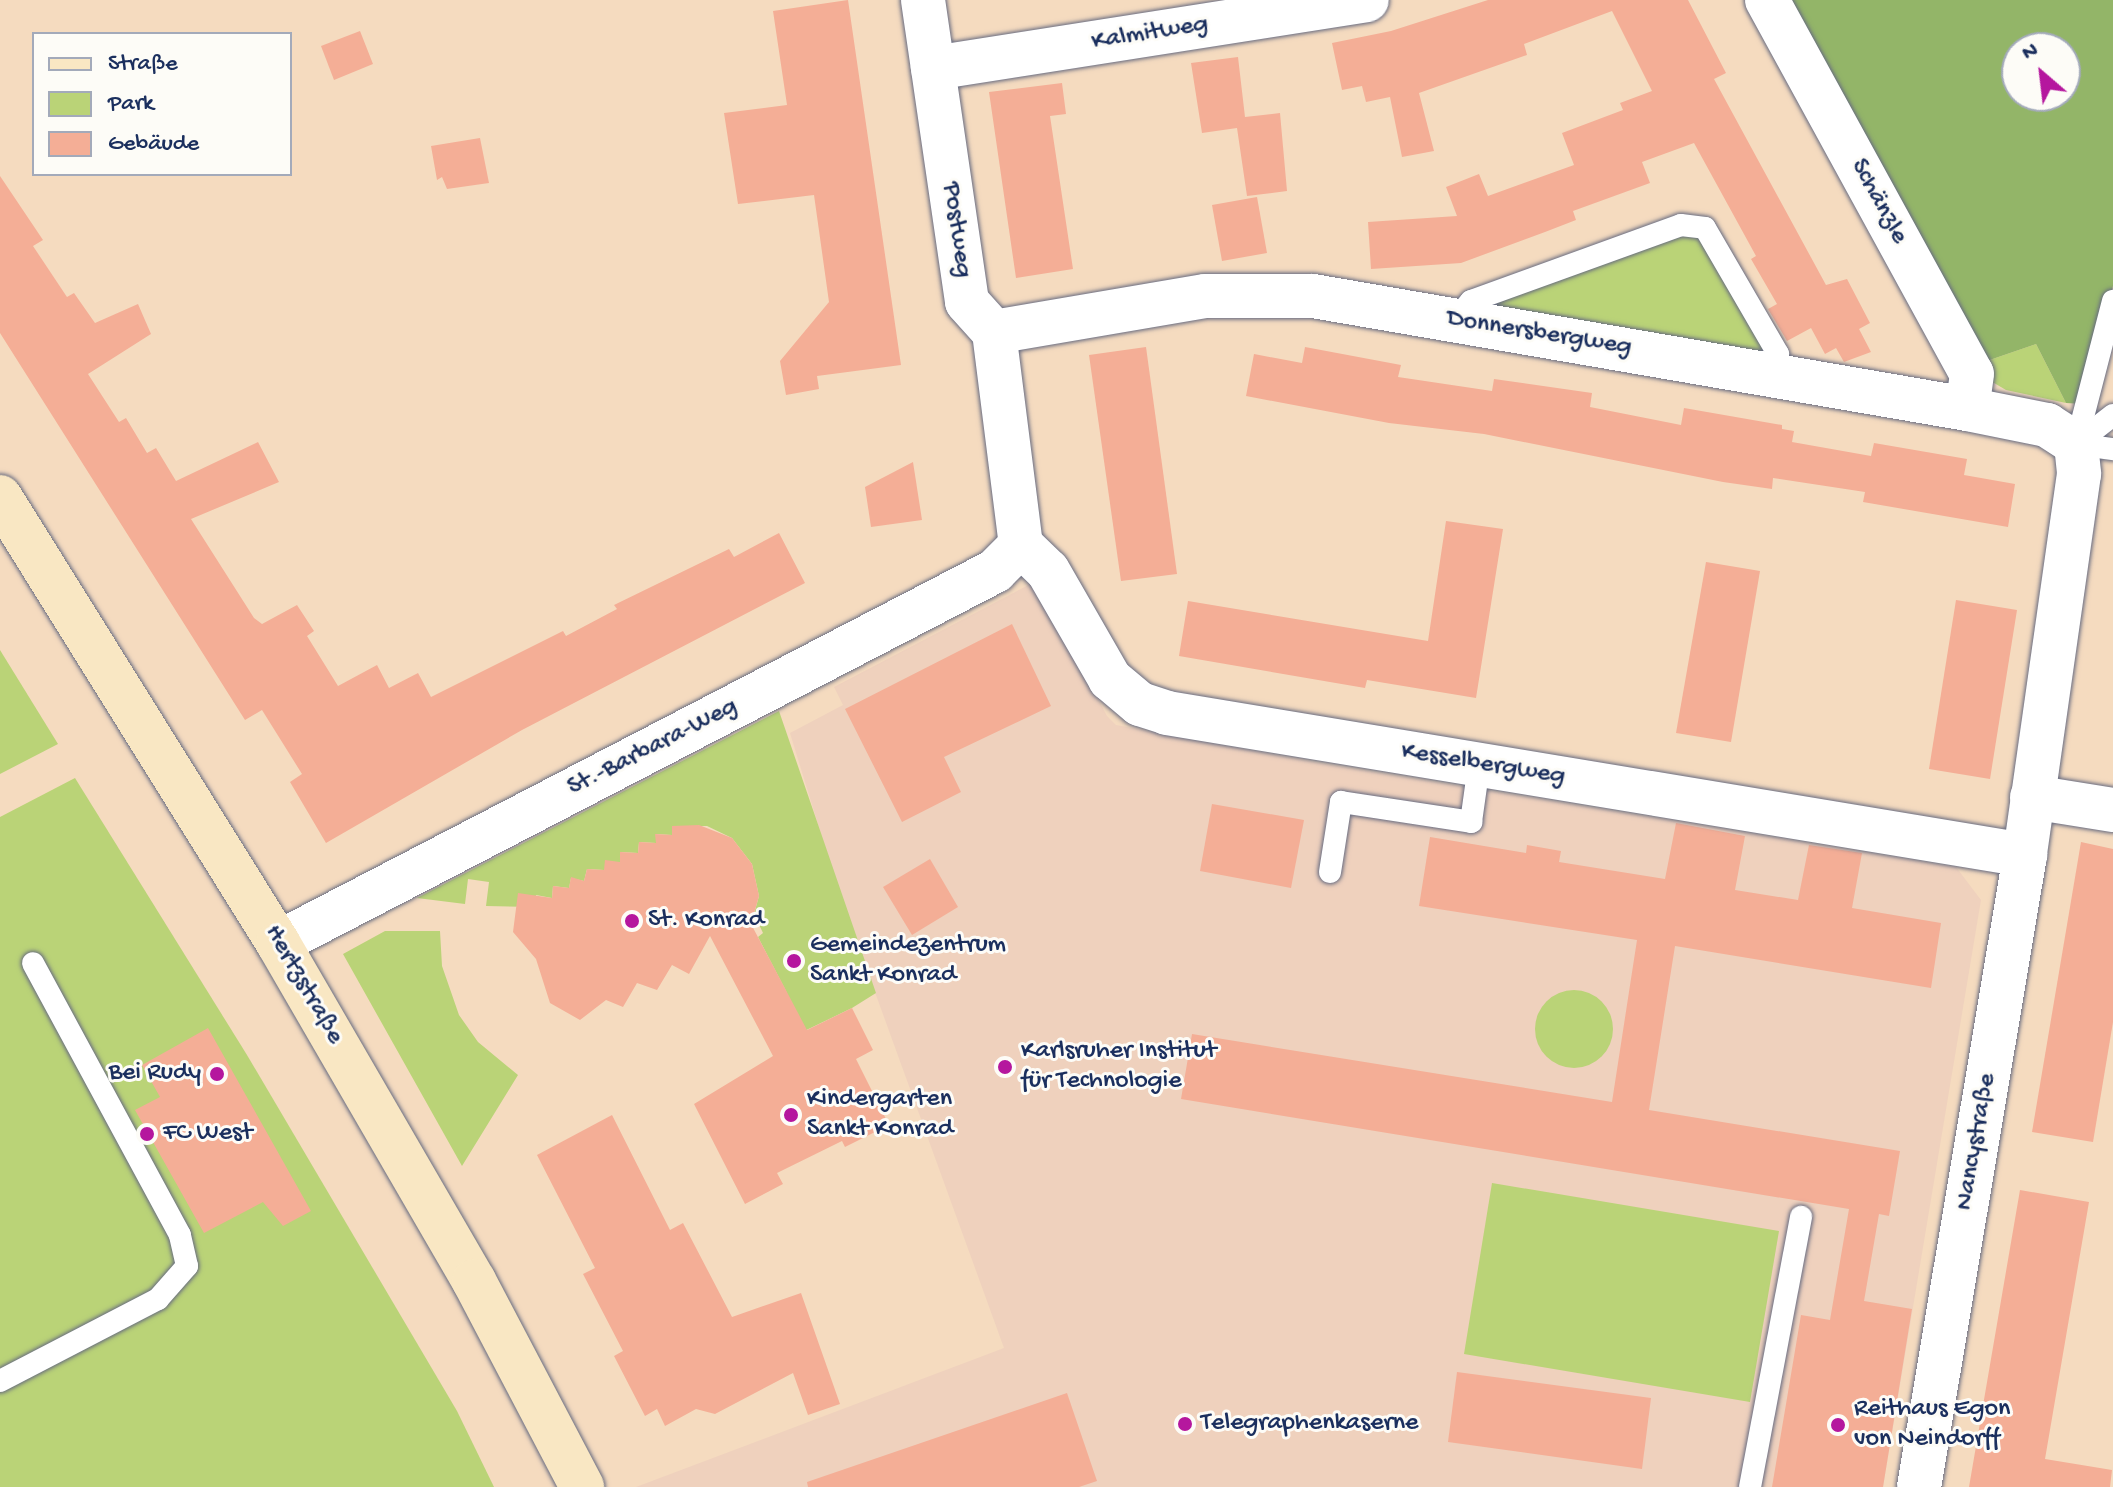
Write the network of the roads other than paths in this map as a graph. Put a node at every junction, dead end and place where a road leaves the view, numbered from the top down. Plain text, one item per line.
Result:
1 (923, 0) edge
2 (1367, 0) edge
3 (1767, 0) edge
4 (1149, 17) edge
5 (933, 68) junction
6 (2113, 301) edge
7 (1455, 320) junction
8 (994, 332) junction
9 (1778, 374) junction
10 (1967, 409) junction
11 (2113, 415) edge
12 (2095, 446) edge
13 (0, 497) edge
14 (1021, 545) junction
15 (1479, 765) junction
16 (2032, 797) junction
17 (2113, 810) edge
18 (2025, 855) junction
19 (1330, 872) dead end
20 (278, 943) junction
21 (33, 963) dead end
22 (1801, 1217) dead end
23 (0, 1381) edge
24 (582, 1487) edge
25 (1750, 1487) edge
26 (1919, 1487) edge

1 - 5 street, Postweg
2 - 4 street, Kalmitweg
3 - 10 street, Schänzle
4 - 5 street, Kalmitweg
5 - 8 street, Postweg
6 - 12 lane
7 - 8 street, Donnersbergweg
7 - 9 street, Donnersbergweg
7 - 9 lane
8 - 14 street
9 - 10 street, Donnersbergweg
10 - 12 street, Donnersbergweg
11 - 12 lane
12 - 16 street, Nancystraße
13 - 20 main road, Hertzstraße
14 - 15 street, Kesselbergweg
14 - 20 street, St.-Barbara-Weg
15 - 18 street, Kesselbergweg
15 - 19 lane
16 - 17 street
16 - 18 street, Nancystraße
18 - 26 street, Nancystraße
20 - 24 main road, Hertzstraße
21 - 23 lane
22 - 25 lane

